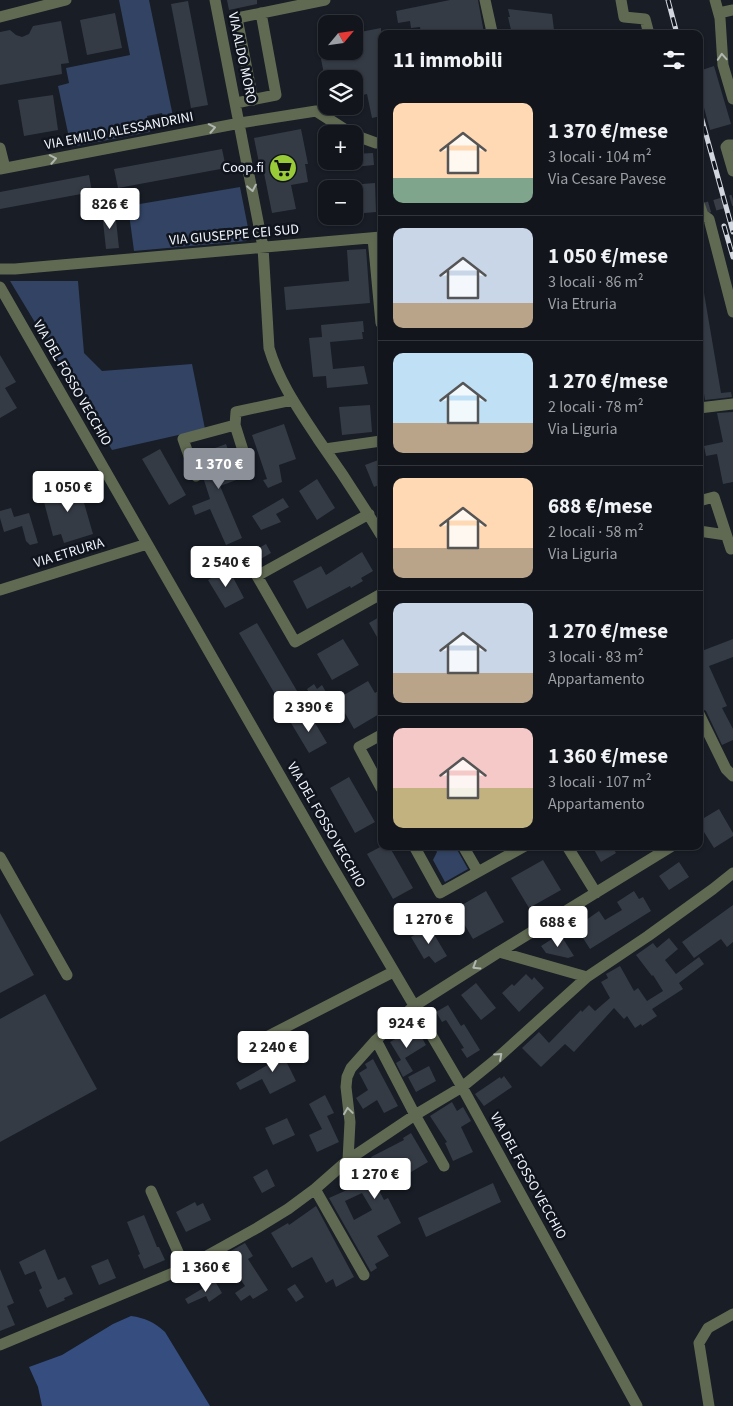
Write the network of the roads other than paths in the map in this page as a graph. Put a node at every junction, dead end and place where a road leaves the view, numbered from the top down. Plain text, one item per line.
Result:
1 (66, 0) edge
2 (215, 0) edge
3 (325, 0) edge
4 (485, 0) edge
5 (621, 0) edge
6 (716, 0) edge
7 (733, 10) edge
8 (261, 13) junction
9 (719, 13) junction
10 (0, 17) edge
11 (237, 18) junction
12 (219, 21) junction
13 (492, 30) edge
14 (648, 30) edge
15 (733, 99) edge
16 (253, 100) junction
17 (236, 103) junction
18 (240, 123) junction
19 (339, 125) edge
20 (363, 138) edge
21 (378, 143) edge
22 (733, 145) edge
23 (0, 148) edge
24 (2, 168) edge
25 (733, 170) edge
26 (703, 214) edge
27 (377, 238) edge
28 (263, 247) junction
29 (378, 259) edge
30 (0, 269) edge
31 (0, 287) edge
32 (733, 312) edge
33 (292, 400) junction
34 (733, 404) edge
35 (703, 408) edge
36 (235, 426) junction
37 (378, 441) edge
38 (325, 449) junction
39 (246, 460) dead end
40 (196, 476) dead end
41 (703, 500) edge
42 (369, 514) junction
43 (378, 530) edge
44 (703, 532) edge
45 (726, 535) junction
46 (147, 544) junction
47 (731, 549) dead end
48 (0, 590) edge
49 (378, 596) edge
50 (703, 722) edge
51 (378, 737) edge
52 (733, 776) edge
53 (378, 782) edge
54 (416, 850) edge
55 (465, 850) edge
56 (518, 850) edge
57 (569, 850) edge
58 (666, 850) edge
59 (0, 857) edge
60 (478, 872) junction
61 (733, 873) edge
62 (596, 893) junction
63 (499, 952) junction
64 (394, 972) junction
65 (67, 975) dead end
66 (587, 977) junction
67 (414, 1006) junction
68 (376, 1040) junction
69 (246, 1048) dead end
70 (462, 1087) junction
71 (415, 1115) junction
72 (348, 1160) junction
73 (444, 1166) dead end
74 (315, 1189) junction
75 (151, 1191) dead end
76 (185, 1268) junction
77 (364, 1276) dead end
78 (733, 1314) edge
79 (0, 1344) edge
80 (637, 1406) edge
81 (708, 1406) edge

1 - 10 street
2 - 12 street, VIA ALDO MORO
3 - 8 street
4 - 13 street
5 - 14 street
6 - 9 street
7 - 9 street
8 - 11 street
8 - 16 street
15 -> 9 street
11 - 12 street
11 - 16 street
12 - 17 street, VIA ALDO MORO
16 - 17 street
17 - 18 street, VIA ALDO MORO
18 - 19 street, VIA EMILIO ALESSANDRINI
24 -> 18 street, VIA EMILIO ALESSANDRINI
18 -> 28 street, VIA ALDO MORO
20 - 21 street, VIA EMILIO ALESSANDRINI
22 - 25 street
23 - 24 street, VIA EMILIO ALESSANDRINI
26 - 32 street
27 - 28 street, VIA GIUSEPPE CEI SUD
27 - 29 street
28 - 30 street, VIA GIUSEPPE CEI SUD
28 - 33 street, VIA ALDO MORO
31 - 46 street, VIA DEL FOSSO VECCHIO
33 - 36 street
33 - 38 street, VIA ALDO MORO
34 - 35 street
36 - 39 street
36 - 40 street
37 - 38 street
38 - 42 street, VIA ALDO MORO
41 - 45 street
42 - 43 street, VIA ALDO MORO
42 - 49 street
44 - 45 street
45 - 47 street
46 - 48 street, VIA ETRURIA
46 - 64 street, VIA DEL FOSSO VECCHIO
50 - 52 street
51 - 53 street
54 - 60 street
55 - 60 street
56 - 60 street
57 - 62 street
58 - 62 street
59 - 65 street
61 - 66 street
62 - 63 street
63 - 66 street
63 -> 67 street
64 - 67 street, VIA DEL FOSSO VECCHIO
64 - 69 street
70 -> 66 street
67 - 68 street
67 - 70 street, VIA DEL FOSSO VECCHIO
68 - 71 street
72 -> 68 street
70 - 71 street
70 - 80 street, VIA DEL FOSSO VECCHIO
71 - 72 street
71 - 73 street
72 - 74 street
74 - 76 street
74 - 77 street
75 - 76 street
76 - 79 street
78 - 81 street

